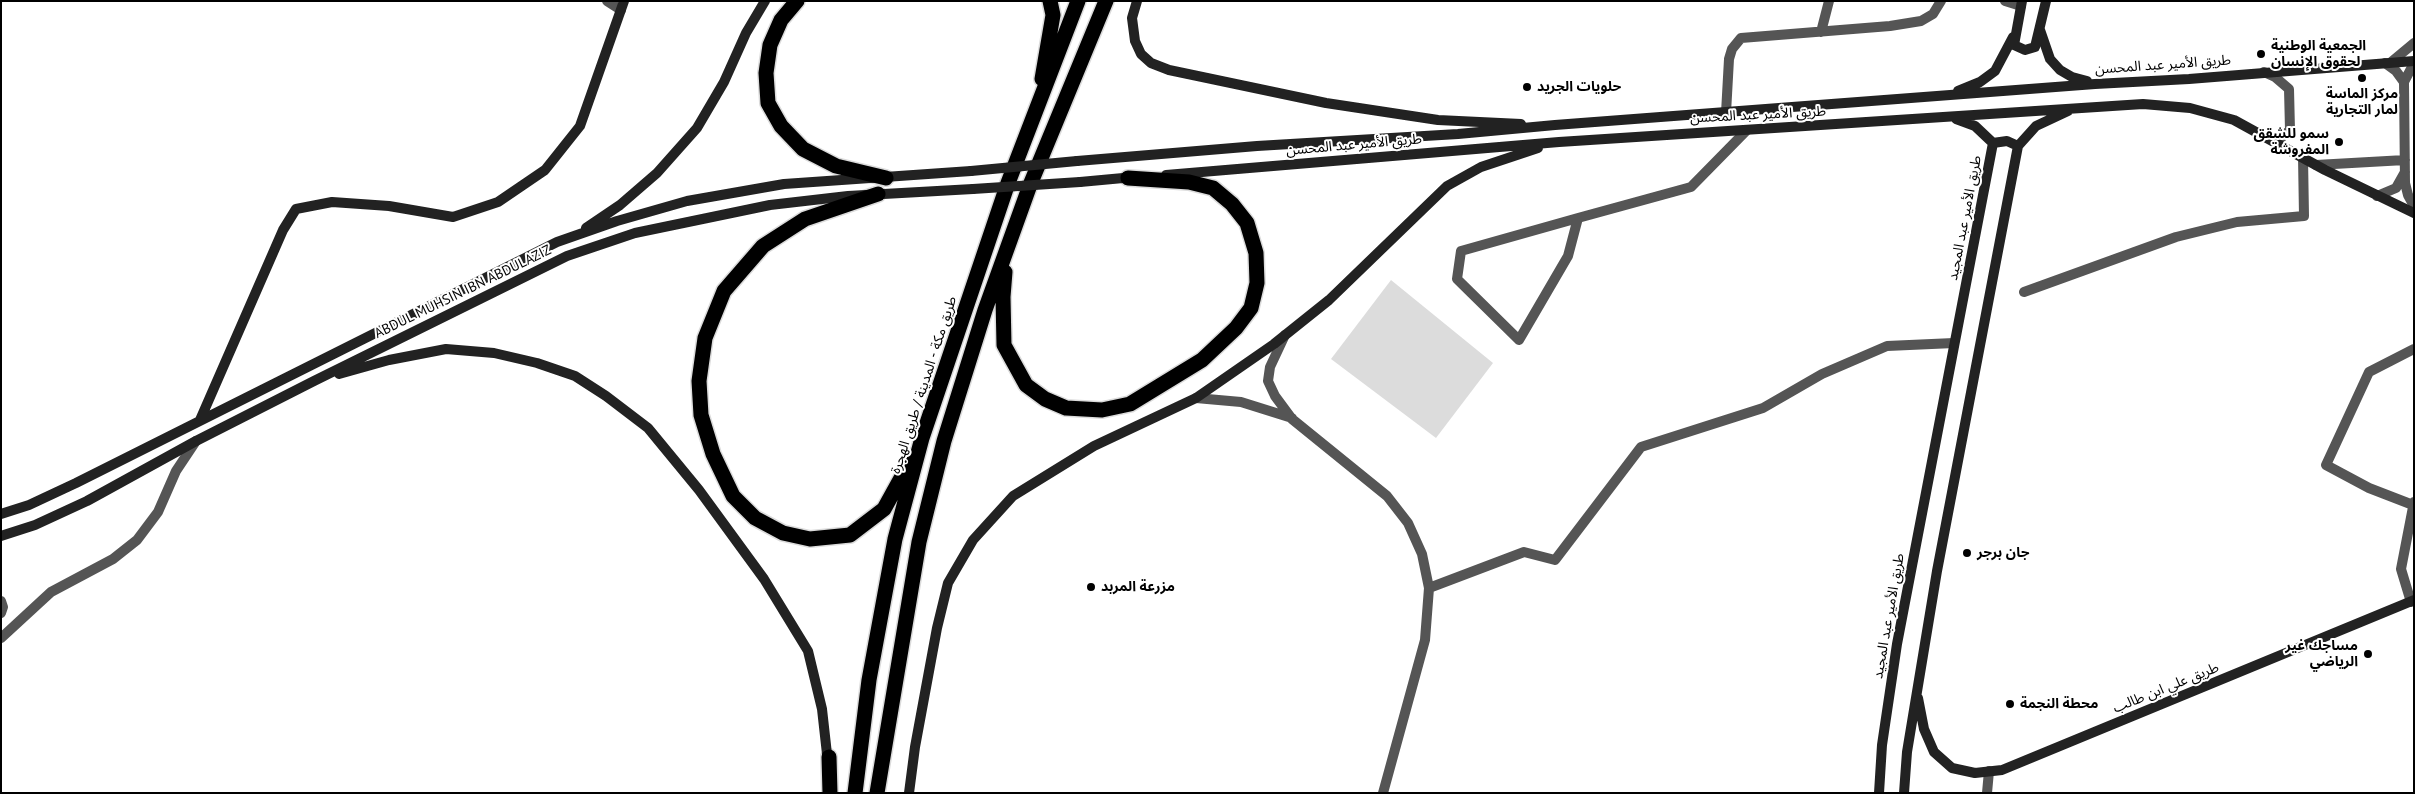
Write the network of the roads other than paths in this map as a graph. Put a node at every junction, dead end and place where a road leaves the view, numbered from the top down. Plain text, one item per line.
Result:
1 (607, 1) edge
2 (765, 1) edge
3 (797, 1) edge
4 (1050, 1) edge
5 (1078, 1) edge
6 (1106, 1) edge
7 (1137, 1) edge
8 (1829, 1) edge
9 (1941, 1) edge
10 (2006, 1) edge
11 (2046, 1) edge
12 (2022, 4) edge
13 (622, 6) edge
14 (2018, 24) junction
15 (2040, 30) junction
16 (1821, 32) junction
17 (2414, 43) edge
18 (2414, 62) edge
19 (2387, 63) junction
20 (2262, 72) junction
21 (2404, 82) junction
22 (2096, 84) junction
23 (1950, 94) junction
24 (2074, 108) junction
25 (1726, 113) junction
26 (1035, 117) junction
27 (1952, 117) junction
28 (1555, 125) junction
29 (1747, 130) junction
30 (2273, 141) junction
31 (1559, 142) junction
32 (1993, 143) junction
33 (2018, 146) junction
34 (2303, 158) junction
35 (2405, 160) junction
36 (2316, 165) junction
37 (971, 171) joint
38 (2405, 171) junction
39 (886, 178) junction
40 (1128, 178) junction
41 (974, 189) joint
42 (878, 194) junction
43 (2377, 196) junction
44 (2414, 206) edge
45 (2414, 213) edge
46 (1578, 218) junction
47 (572, 237) junction
48 (1006, 251) junction
49 (2024, 292) dead end
50 (1285, 335) junction
51 (1954, 343) junction
52 (2414, 349) edge
53 (314, 380) junction
54 (1196, 398) junction
55 (1292, 419) junction
56 (200, 420) junction
57 (922, 438) junction
58 (196, 441) junction
59 (2414, 504) edge
60 (1, 514) edge
61 (1, 536) edge
62 (1429, 588) junction
63 (1, 601) edge
64 (2412, 601) edge
65 (1, 613) edge
66 (1, 638) edge
67 (1916, 689) junction
68 (829, 758) junction
69 (1988, 771) junction
70 (826, 793) edge
71 (830, 793) edge
72 (855, 793) edge
73 (877, 793) edge
74 (909, 793) edge
75 (1383, 793) edge
76 (1879, 793) edge
77 (1904, 793) edge
78 (1987, 793) edge

1 - 13 street
2 - 47 main road
3 - 39 highway
4 - 26 highway
5 - 26 highway, طريق مكة - المدينة / طريق الهجرة
6 - 48 highway
7 - 28 main road
8 - 16 street
9 - 16 street
10 - 12 street
11 - 15 main road
12 - 14 main road
13 - 56 main road
14 - 15 main road
14 - 23 main road
15 - 22 main road
16 - 25 street
17 - 19 street
18 - 19 main road, طريق الأمير عبد المحسن
18 - 21 street
19 - 20 main road, طريق الأمير عبد المحسن
19 - 21 street
20 - 22 main road, طريق الأمير عبد المحسن
20 - 30 street
21 - 35 street
22 - 23 main road, طريق الأمير عبد المحسن
23 - 25 main road, طريق الأمير عبد المحسن
24 - 27 main road, طريق الأمير عبد المحسن
24 - 30 main road, طريق الأمير عبد المحسن
24 - 33 main road
25 - 28 main road, طريق الأمير عبد المحسن
26 - 57 highway, طريق مكة - المدينة / طريق الهجرة
27 - 29 main road, طريق الأمير عبد المحسن
27 - 32 main road
28 - 37 main road, طريق الأمير عبد المحسن, bridge
29 - 31 main road, طريق الأمير عبد المحسن
29 - 46 street
30 - 34 main road, طريق الأمير عبد المحسن
31 - 40 main road, طريق الأمير عبد المحسن
31 - 50 main road
32 - 33 main road, طريق الأمير عبد المجيد
32 - 51 main road, طريق الأمير عبد المجيد
33 - 67 main road
34 - 36 main road, طريق الأمير عبد المحسن
34 - 49 street
35 - 36 street
35 - 38 street
36 - 43 main road, طريق الأمير عبد المحسن
37 - 39 main road, ABDUL MUHSIN IBN ABDULAZIZ
38 - 43 street
38 - 44 street
39 - 47 main road, ABDUL MUHSIN IBN ABDULAZIZ
40 - 41 main road, طريق الأمير عبد المحسن, bridge
40 - 48 highway
41 - 42 main road, ABDUL MUHSIN IBN ABDULAZIZ
42 - 53 main road, ABDUL MUHSIN IBN ABDULAZIZ
42 - 57 highway
43 - 45 main road, طريق الأمير عبد المحسن
46 - 46 street
47 - 56 main road, ABDUL MUHSIN IBN ABDULAZIZ
48 - 73 highway
50 - 54 main road
50 - 55 street
51 - 62 street
51 - 76 main road, طريق الأمير عبد المجيد
52 - 59 street
53 - 58 main road, ABDUL MUHSIN IBN ABDULAZIZ
53 - 68 main road
54 - 55 street
54 - 74 main road
55 - 62 street
56 - 60 main road, ABDUL MUHSIN IBN ABDULAZIZ
57 - 72 highway, طريق مكة - المدينة / طريق الهجرة
58 - 61 main road, ABDUL MUHSIN IBN ABDULAZIZ
58 - 66 street
59 - 64 street
62 - 75 street
63 - 65 street
64 - 69 main road, طريق علي ابن طالب
67 - 69 main road, طريق علي ابن طالب
67 - 77 main road
68 - 70 main road
68 - 71 highway
69 - 78 street

